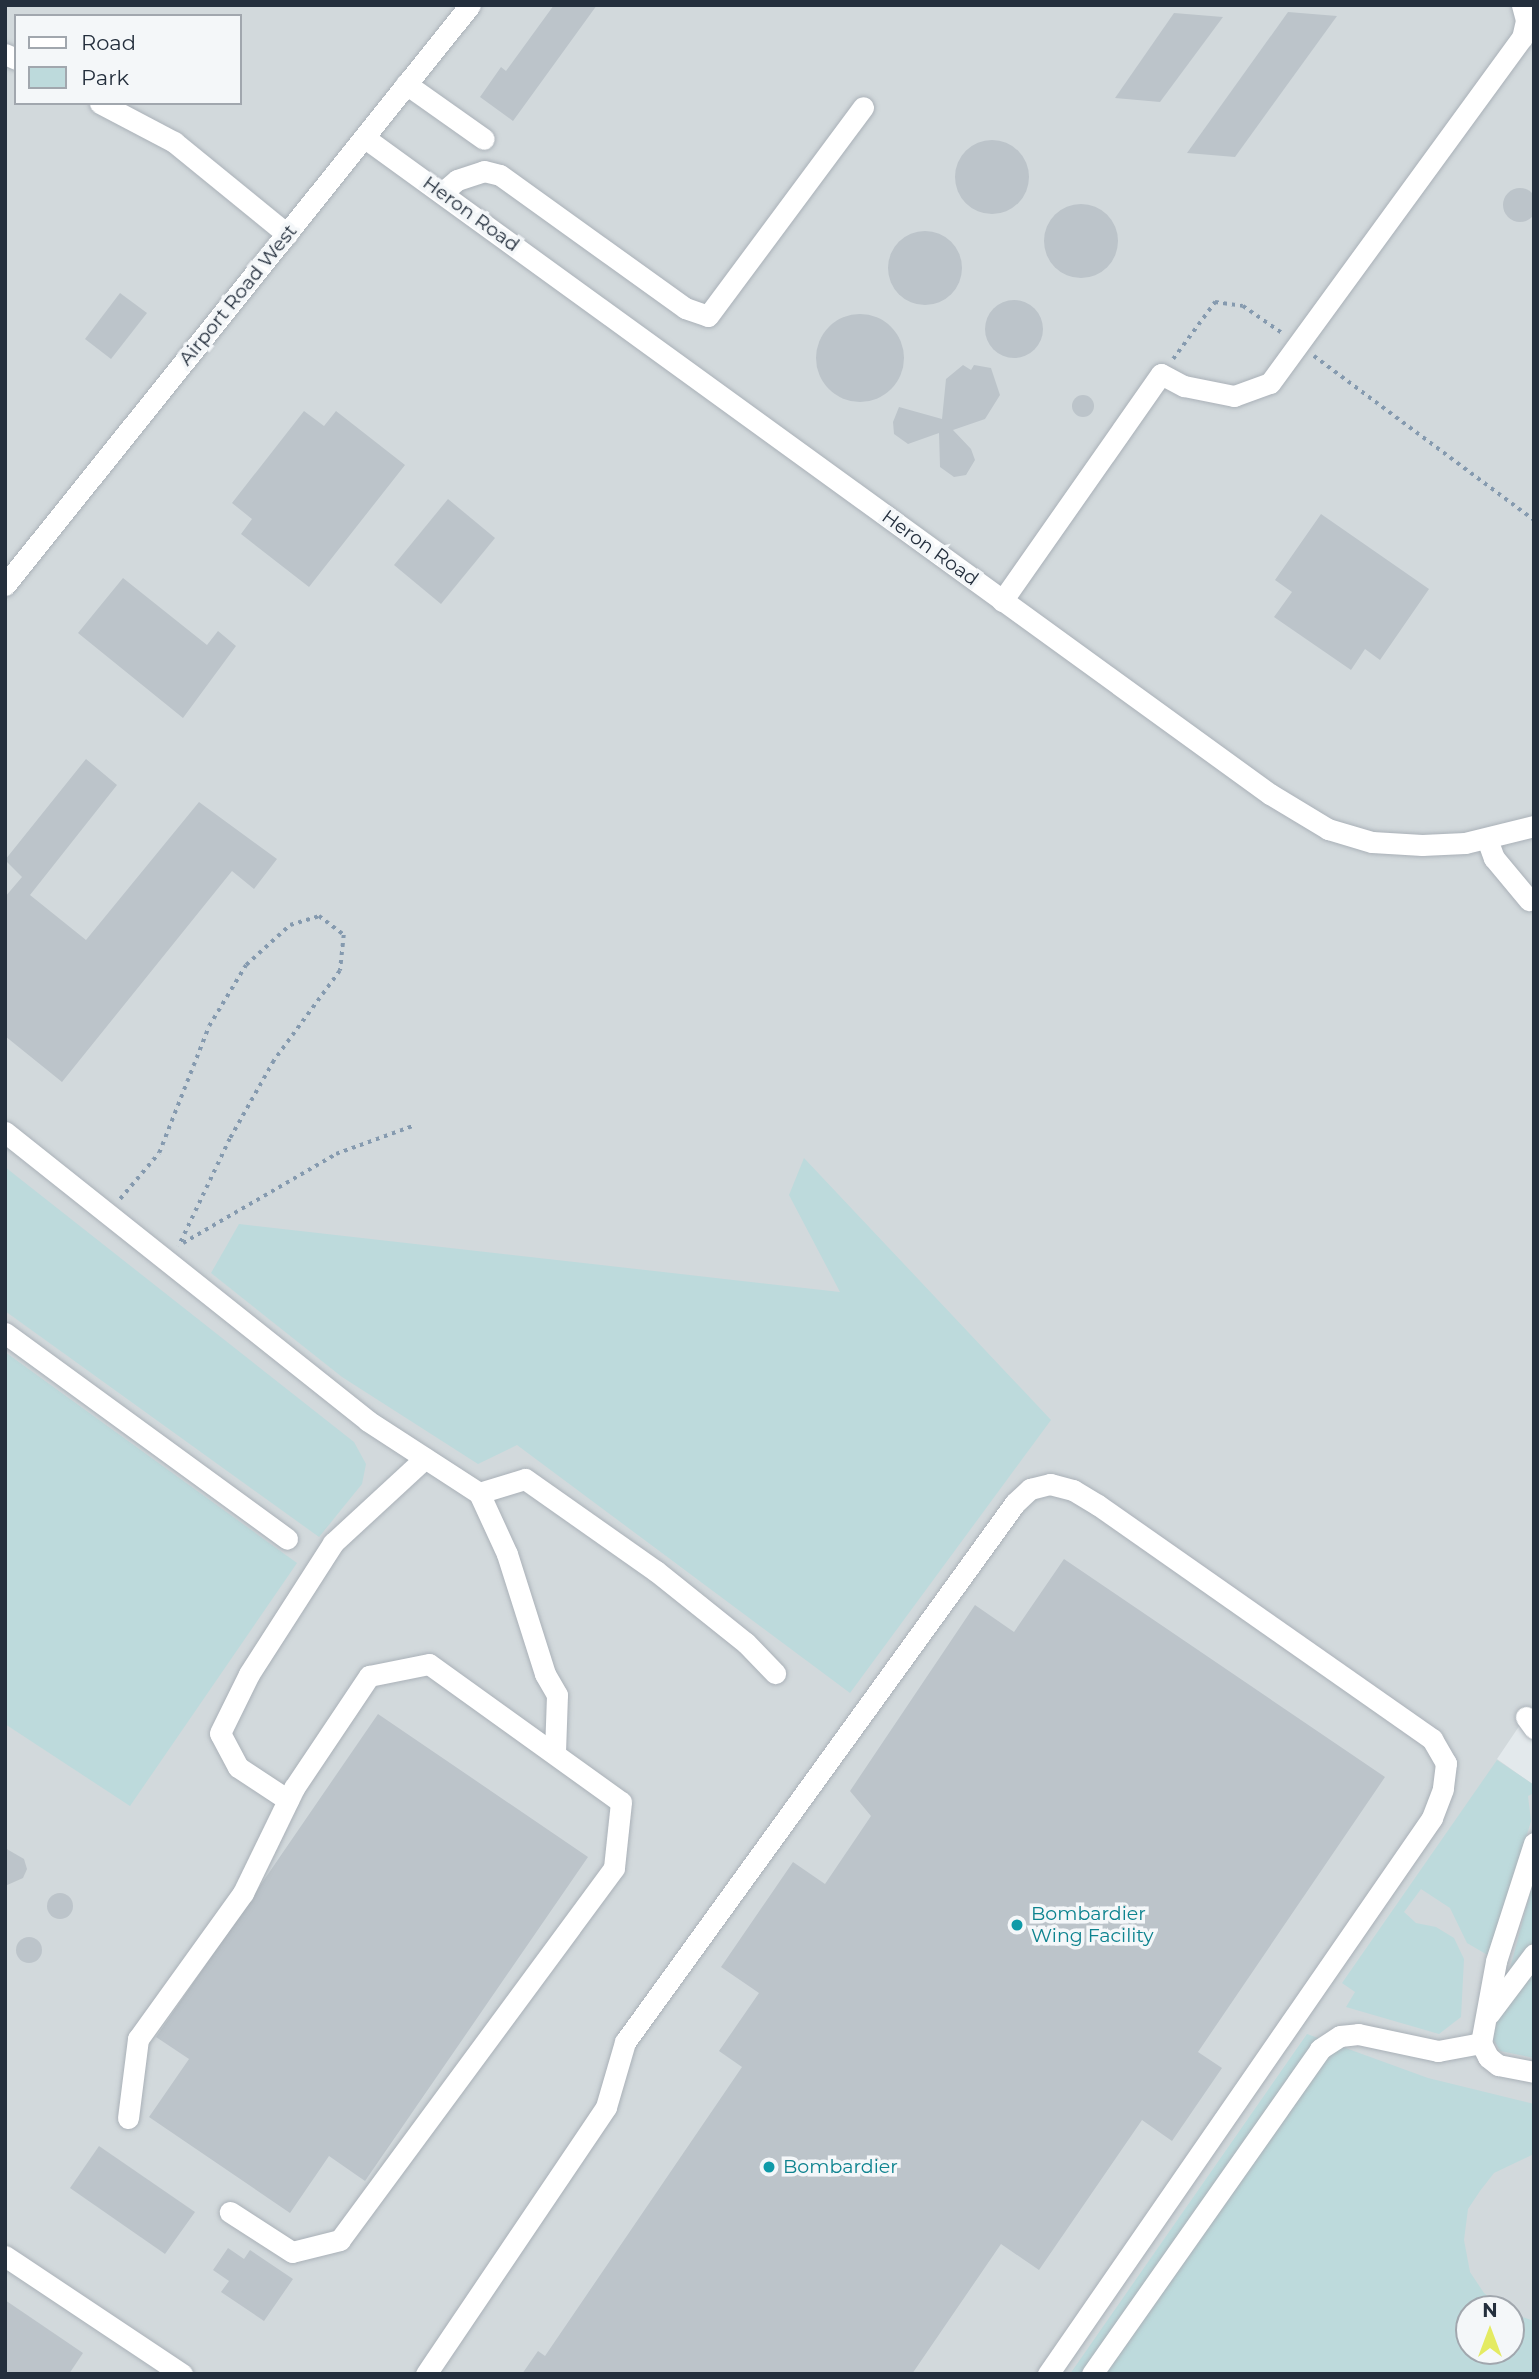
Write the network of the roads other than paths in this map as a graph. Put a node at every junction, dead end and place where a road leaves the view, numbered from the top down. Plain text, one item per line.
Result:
1 (470, 5) edge
2 (1522, 5) edge
3 (407, 84) junction
4 (104, 105) edge
5 (863, 107) dead end
6 (365, 138) junction
7 (484, 139) dead end
8 (442, 193) junction
9 (287, 234) junction
10 (5, 585) edge
11 (1002, 601) junction
12 (1534, 826) edge
13 (1487, 839) junction
14 (1529, 900) dead end
15 (5, 1132) edge
16 (5, 1334) edge
17 (425, 1458) junction
18 (479, 1493) junction
19 (287, 1539) dead end
20 (775, 1673) dead end
21 (555, 1752) junction
22 (289, 1800) junction
23 (1534, 1843) edge
24 (1534, 1954) edge
25 (1482, 2032) junction
26 (1534, 2072) edge
27 (128, 2118) dead end
28 (230, 2212) dead end
29 (5, 2256) edge
30 (182, 2374) edge
31 (426, 2374) edge
32 (1048, 2374) edge
33 (1092, 2374) edge

1 - 3 street, Airport Road West
2 - 11 street
3 - 6 street, Airport Road West
3 - 7 street
4 - 9 street
5 - 8 street
6 - 8 street, Heron Road
6 - 9 street, Airport Road West
8 - 11 street, Heron Road
9 - 10 street, Airport Road West
11 - 13 street, Heron Road
12 - 13 street, Heron Road
13 - 14 street
15 - 17 street
16 - 19 street
17 - 18 street
17 - 22 street
18 - 20 street
18 - 21 street
21 - 22 street
21 - 28 street
22 - 27 street
23 - 25 street
24 - 25 street
25 - 26 street
25 - 33 street
29 - 30 street
31 - 32 street

